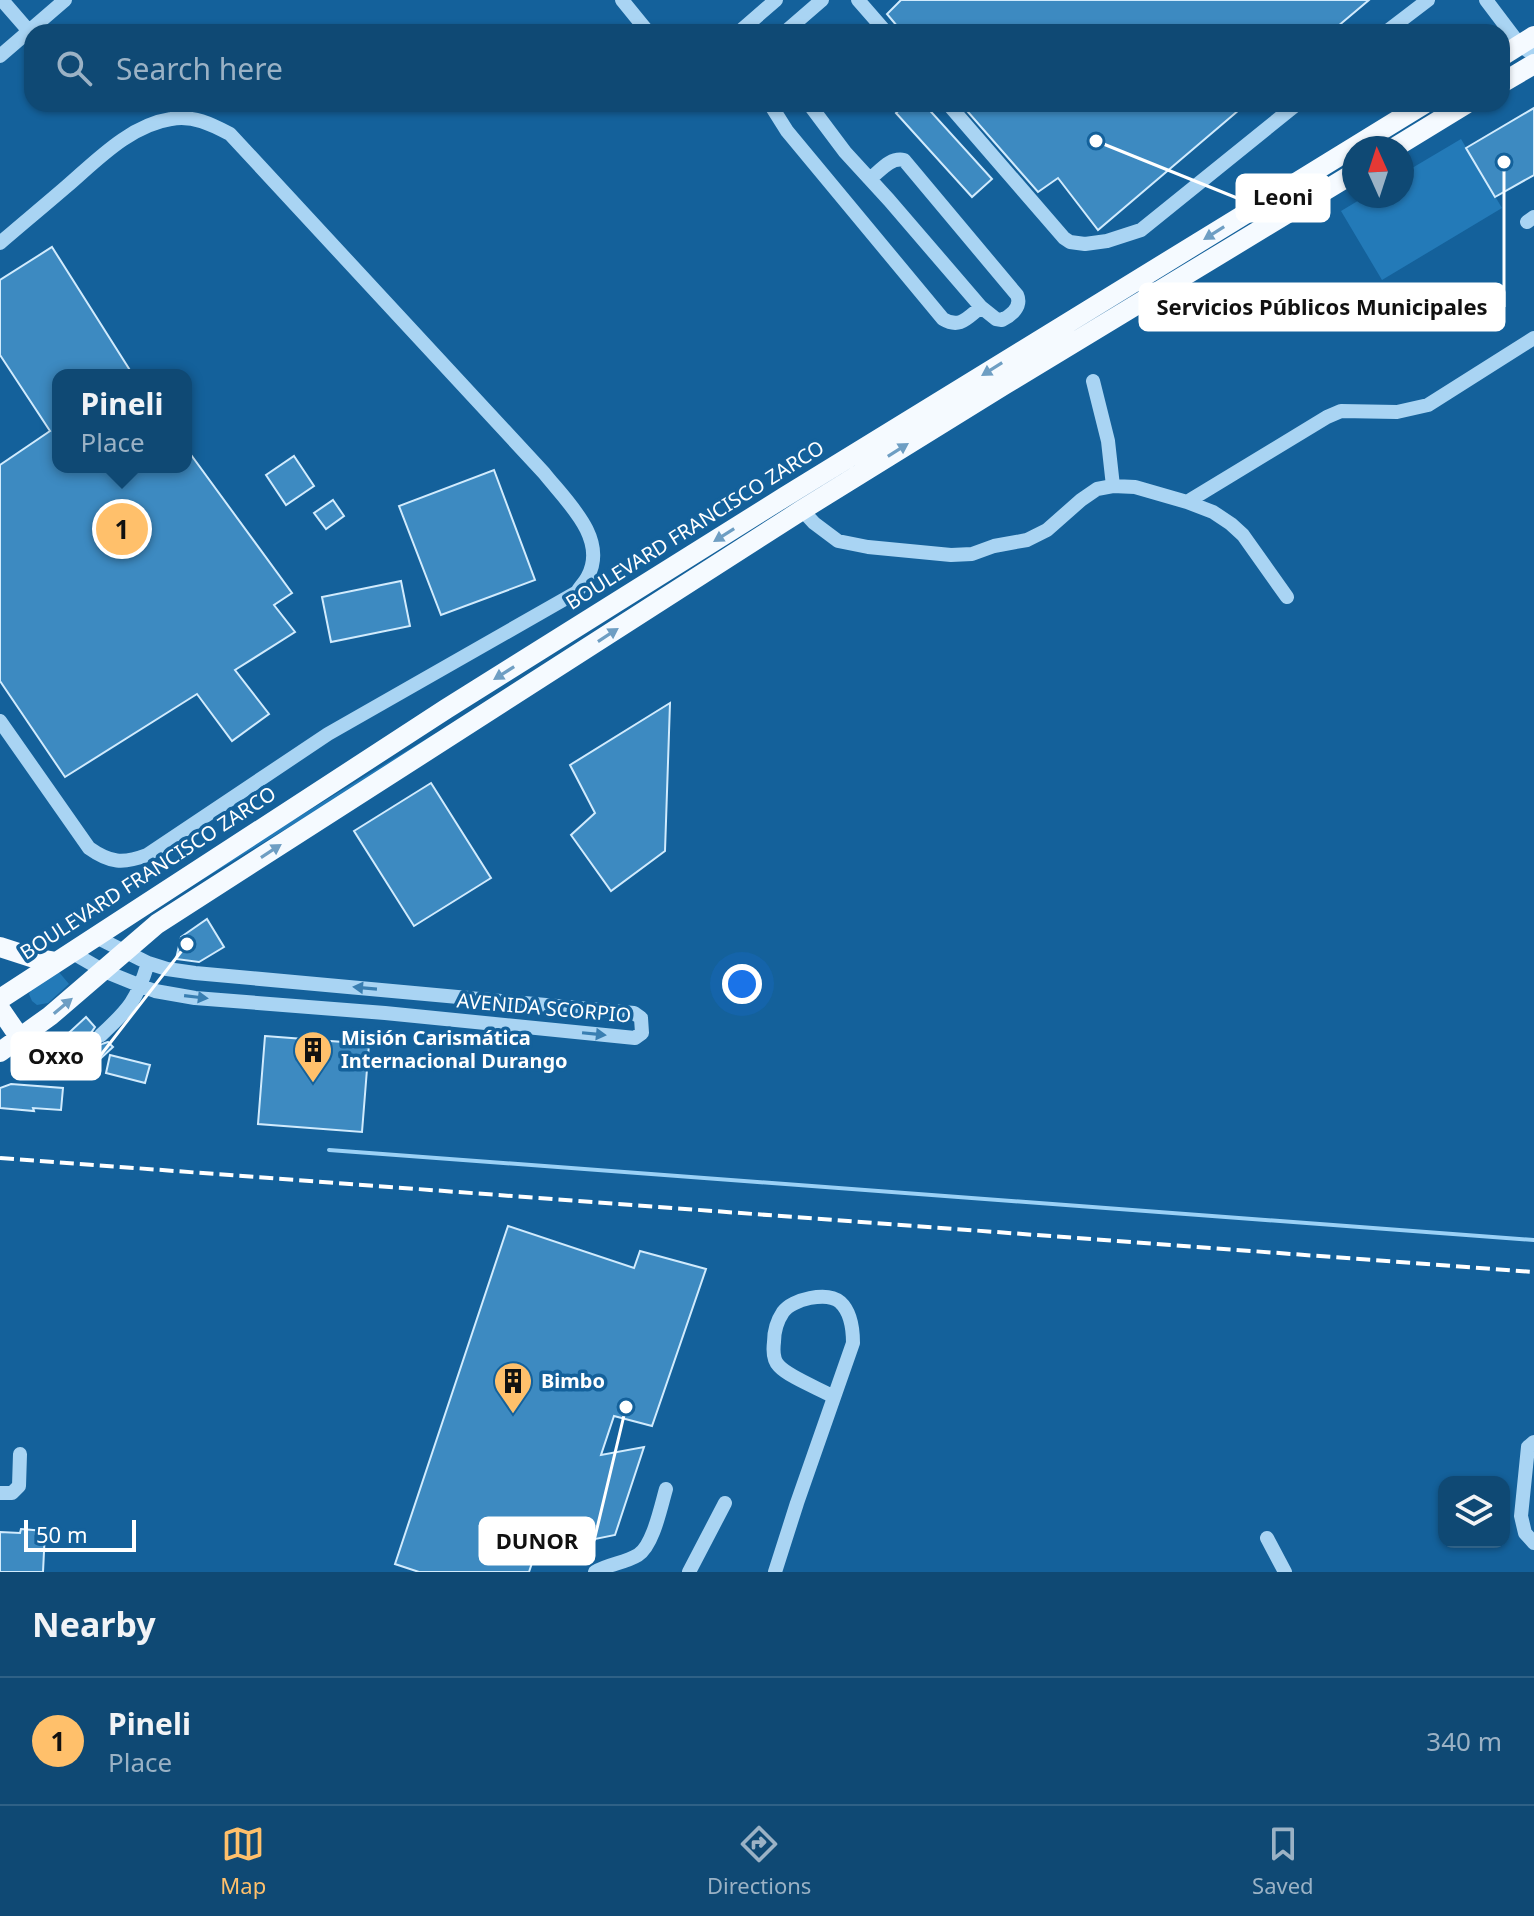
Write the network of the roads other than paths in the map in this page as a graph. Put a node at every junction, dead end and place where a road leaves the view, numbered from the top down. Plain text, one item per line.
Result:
1 (2, 0) edge
2 (65, 0) edge
3 (623, 0) edge
4 (776, 0) edge
5 (822, 0) edge
6 (858, 0) edge
7 (1428, 0) edge
8 (1486, 0) edge
9 (37, 24) edge
10 (642, 24) edge
11 (748, 24) edge
12 (794, 24) edge
13 (879, 24) edge
14 (1396, 24) edge
15 (1509, 24) edge
16 (24, 25) edge
17 (1510, 25) edge
18 (24, 35) edge
19 (1529, 45) edge
20 (1510, 53) edge
21 (0, 56) edge
22 (1534, 64) edge
23 (1510, 78) edge
24 (775, 112) edge
25 (815, 112) edge
26 (955, 112) edge
27 (1287, 112) edge
28 (1412, 112) edge
29 (1453, 112) edge
30 (1414, 136) edge
31 (870, 179) junction
32 (1342, 180) edge
33 (0, 243) edge
34 (981, 307) junction
35 (1534, 338) edge
36 (1048, 347) junction
37 (1093, 381) dead end
38 (855, 465) junction
39 (1113, 486) junction
40 (1187, 502) junction
41 (769, 506) junction
42 (802, 510) junction
43 (782, 523) junction
44 (1287, 597) dead end
45 (446, 709) junction
46 (0, 721) edge
47 (460, 730) junction
48 (94, 936) junction
49 (0, 947) edge
50 (125, 952) junction
51 (64, 957) junction
52 (148, 963) junction
53 (104, 971) junction
54 (232, 976) junction
55 (318, 984) junction
56 (141, 986) junction
57 (408, 991) junction
58 (461, 996) junction
59 (0, 999) edge
60 (230, 1001) junction
61 (315, 1008) junction
62 (0, 1009) edge
63 (407, 1016) junction
64 (458, 1020) junction
65 (101, 1035) tunnel mouth
66 (20, 1038) junction
67 (0, 1052) edge
68 (74, 1057) dead end
69 (834, 1397) junction
70 (1534, 1442) edge
71 (20, 1454) dead end
72 (1530, 1481) edge
73 (666, 1489) dead end
74 (0, 1493) edge
75 (725, 1503) dead end
76 (1267, 1538) dead end
77 (1534, 1543) edge
78 (595, 1572) edge
79 (689, 1572) edge
80 (775, 1572) edge
81 (1285, 1572) edge

1 - 16 street
2 - 9 street
3 - 10 street
4 - 11 street
5 - 12 street
6 - 13 street
7 - 14 street
8 - 15 street
17 - 19 street
18 - 21 street
19 - 20 main road
22 - 23 main road
24 - 34 street
25 - 31 street
26 - 27 street
28 -> 36 main road, BOULEVARD FRANCISCO ZARCO
29 - 30 main road
31 - 34 street
31 - 34 street
32 - 36 main road, BOULEVARD FRANCISCO ZARCO
33 - 46 street
35 - 40 street
36 - 38 main road, BOULEVARD FRANCISCO ZARCO
37 - 39 street
38 - 41 main road, BOULEVARD FRANCISCO ZARCO
38 - 42 main road, BOULEVARD FRANCISCO ZARCO
39 - 40 street
39 - 42 street
40 - 44 street
41 - 43 main road
41 -> 45 main road, BOULEVARD FRANCISCO ZARCO
42 - 43 main road, BOULEVARD FRANCISCO ZARCO
47 -> 43 main road, BOULEVARD FRANCISCO ZARCO
45 - 47 main road
45 - 48 main road, BOULEVARD FRANCISCO ZARCO
50 -> 47 main road, BOULEVARD FRANCISCO ZARCO
48 - 50 street, AVENIDA SCORPIO
48 - 51 main road, BOULEVARD FRANCISCO ZARCO
49 - 51 main road
50 - 52 street, AVENIDA SCORPIO
50 - 53 main road, BOULEVARD FRANCISCO ZARCO
51 - 53 street, AVENIDA SCORPIO
51 - 59 main road, BOULEVARD FRANCISCO ZARCO
52 - 54 street, AVENIDA SCORPIO
52 - 56 street
53 - 56 street, AVENIDA SCORPIO
66 -> 53 main road, BOULEVARD FRANCISCO ZARCO
54 - 55 street, AVENIDA SCORPIO
54 - 60 street
57 -> 55 street, AVENIDA SCORPIO
55 - 61 street
56 -> 60 street, AVENIDA SCORPIO
56 - 65 street
57 - 58 street, AVENIDA SCORPIO
57 - 63 street
58 - 64 street
64 -> 58 street, AVENIDA SCORPIO
60 - 61 street, AVENIDA SCORPIO
61 - 63 street, AVENIDA SCORPIO
62 - 66 main road
63 - 64 street, AVENIDA SCORPIO
66 - 67 main road, BOULEVARD FRANCISCO ZARCO
66 - 68 street
69 - 69 street
69 - 80 street
70 - 72 street
71 - 74 street
72 - 77 street
73 - 78 street
75 - 79 street
76 - 81 street

